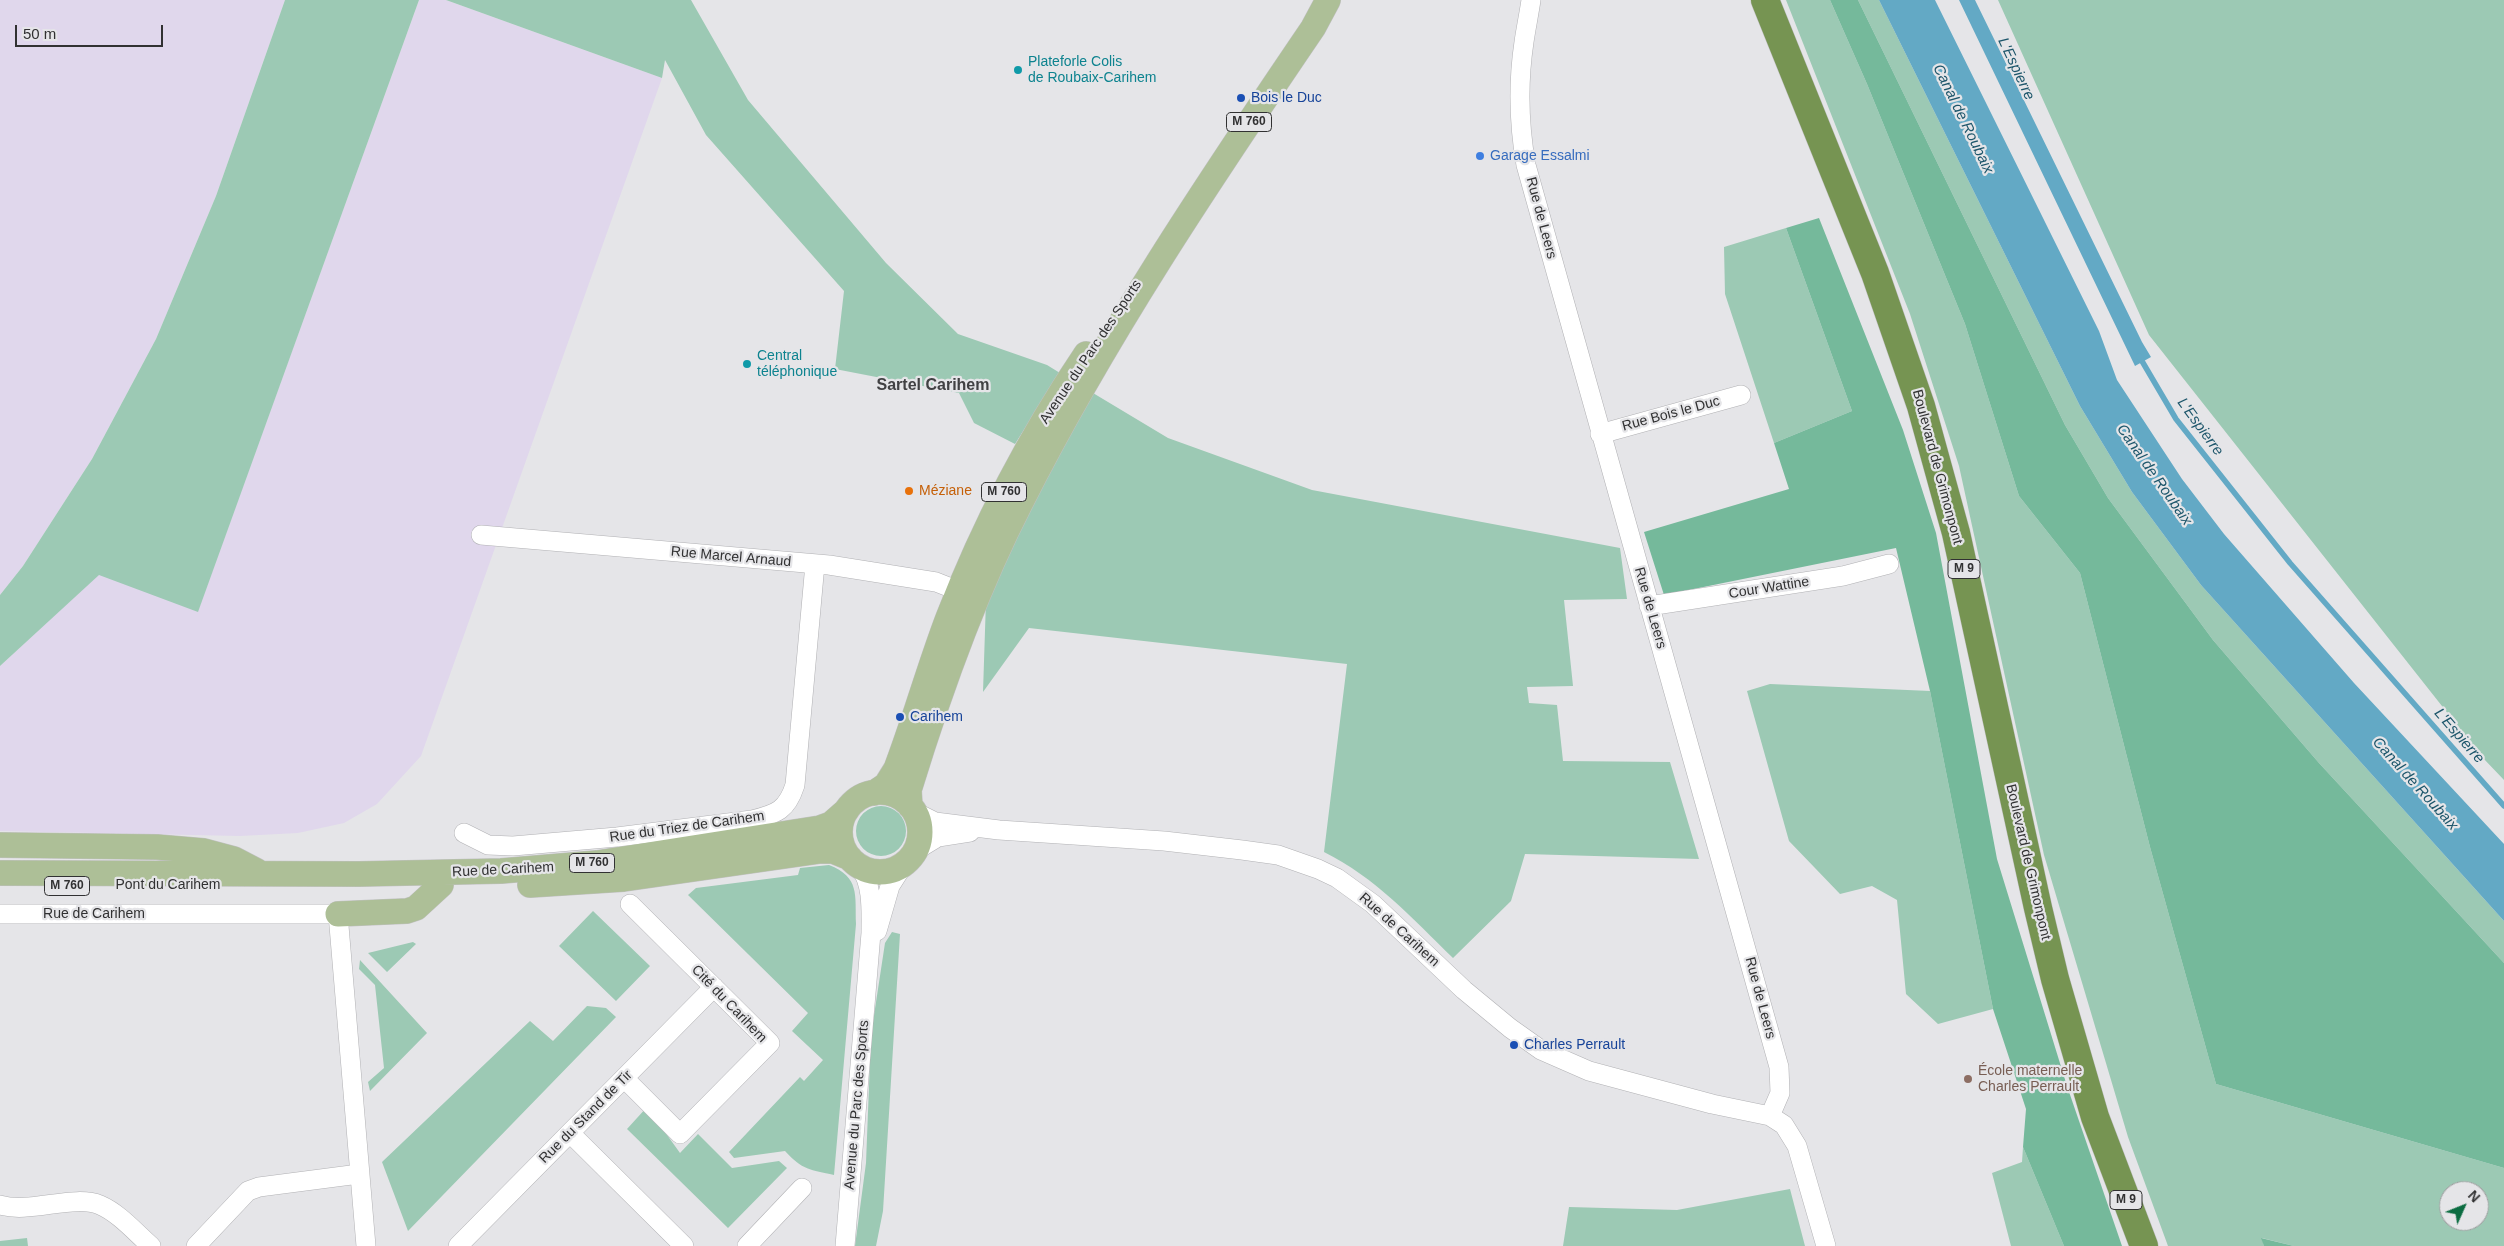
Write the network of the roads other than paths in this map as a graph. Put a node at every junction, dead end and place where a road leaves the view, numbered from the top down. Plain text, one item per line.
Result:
1 (1328, 0) edge
2 (1336, 0) edge
3 (1537, 0) edge
4 (1765, 0) edge
5 (1530, 9) edge
6 (1313, 28) junction
7 (1742, 395) dead end
8 (1600, 434) junction
9 (481, 535) dead end
10 (815, 564) junction
11 (1889, 564) dead end
12 (968, 595) junction
13 (1649, 606) junction
14 (874, 793) junction
15 (912, 809) junction
16 (848, 810) junction
17 (999, 830) junction
18 (464, 833) dead end
19 (0, 845) edge
20 (909, 857) junction
21 (855, 862) junction
22 (0, 873) edge
23 (264, 874) junction
24 (134, 879) junction
25 (332, 880) junction
26 (441, 885) junction
27 (0, 886) edge
28 (630, 904) dead end
29 (0, 914) edge
30 (338, 914) junction
31 (869, 963) junction
32 (714, 987) junction
33 (624, 1078) junction
34 (1770, 1116) junction
35 (570, 1133) junction
36 (359, 1174) junction
37 (802, 1188) dead end
38 (0, 1205) edge
39 (470, 1242) edge
40 (151, 1246) edge
41 (196, 1246) edge
42 (366, 1246) edge
43 (684, 1246) edge
44 (747, 1246) edge
45 (845, 1246) edge
46 (1826, 1246) edge
47 (2144, 1246) edge

1 - 6 main road, Avenue du Parc des Sports / M 760
2 - 6 main road, Avenue du Parc des Sports / M 760
3 - 5 street, Rue de Leers
4 - 47 highway, Boulevard de Grimonpont / M 9
5 - 8 street, Rue de Leers
6 - 12 main road, Avenue du Parc des Sports / M 760
7 - 8 street, Rue Bois le Duc
8 - 13 street, Rue de Leers
9 - 10 street, Rue Marcel Arnaud
10 - 12 street, Rue Marcel Arnaud
10 - 18 street, Rue du Triez de Carihem
11 - 13 street, Cour Wattine
12 - 14 main road, Avenue du Parc des Sports / M 760
12 - 15 main road, Avenue du Parc des Sports / M 760
13 - 34 street, Rue de Leers
14 - 15 main road
14 - 16 main road
15 - 17 street, Rue de Carihem
15 - 20 main road
16 - 21 main road
16 - 25 main road, Rue de Carihem / M 760
17 - 20 street, Rue de Carihem
17 - 34 street, Rue de Carihem
19 - 23 main road
20 - 21 main road
20 - 31 street, Avenue du Parc des Sports
21 - 26 main road, Rue de Carihem / M 760
21 - 31 street, Avenue du Parc des Sports
22 - 24 main road, Pont du Carihem / M 760
23 - 24 main road, Pont du Carihem / M 760
23 - 25 main road, Pont du Carihem / M 760
24 - 25 main road, Pont du Carihem / M 760
24 - 27 main road, Pont du Carihem / M 760
25 - 26 main road, Rue de Carihem / M 760
26 - 30 main road
28 - 32 street, Cité du Carihem
29 - 30 street, Rue de Carihem
30 - 36 street
31 - 45 street, Avenue du Parc des Sports
32 - 33 street, Rue du Stand de Tir
32 - 33 street, Cité du Carihem
33 - 35 street, Rue du Stand de Tir
34 - 46 street
35 - 39 street, Rue du Stand de Tir
35 - 43 street
36 - 41 street
36 - 42 street
37 - 44 street
38 - 40 street

